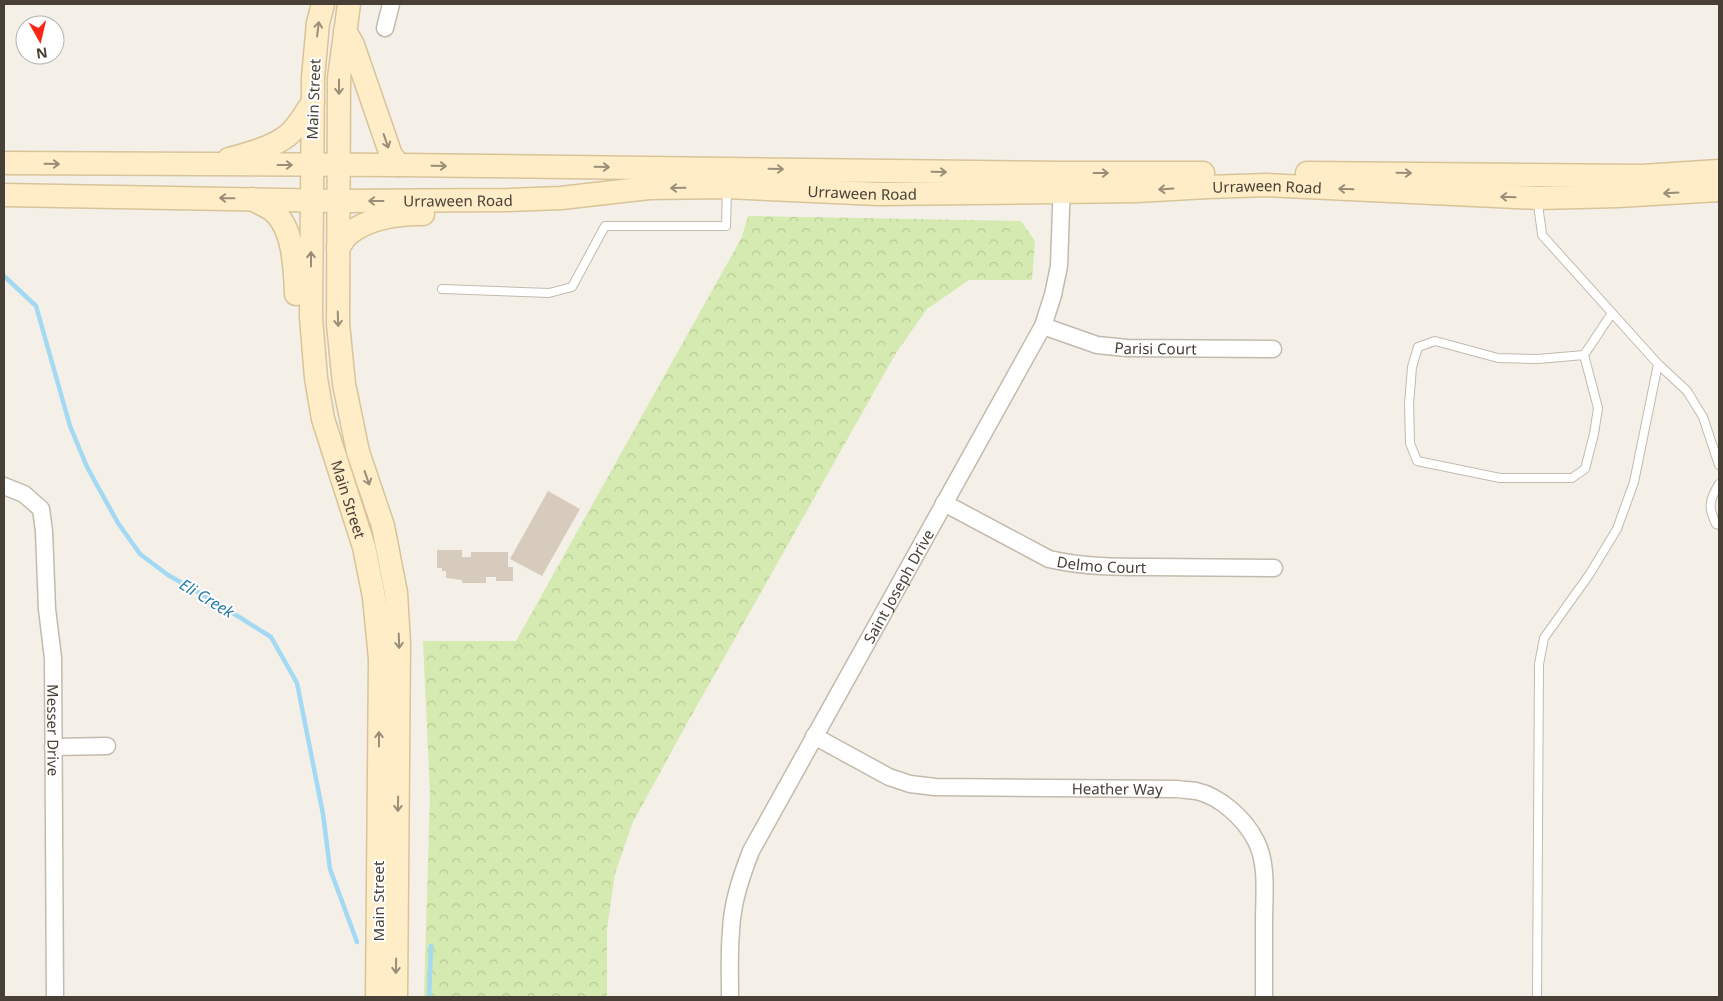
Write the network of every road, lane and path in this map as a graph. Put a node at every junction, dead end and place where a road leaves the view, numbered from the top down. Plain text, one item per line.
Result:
1 (323, 4) edge
2 (348, 4) edge
3 (391, 4) edge
4 (385, 28) dead end
5 (345, 30) junction
6 (313, 102) junction
7 (4, 164) edge
8 (206, 165) junction
9 (311, 165) junction
10 (399, 165) junction
11 (338, 166) junction
12 (1719, 171) edge
13 (1062, 183) junction
14 (1538, 186) junction
15 (727, 187) junction
16 (1719, 190) edge
17 (4, 195) edge
18 (561, 198) junction
19 (252, 199) junction
20 (311, 200) junction
21 (338, 201) junction
22 (338, 248) junction
23 (442, 289) dead end
24 (1612, 313) junction
25 (1043, 326) junction
26 (1273, 349) dead end
27 (1584, 355) junction
28 (1658, 364) junction
29 (1719, 465) edge
30 (1719, 484) edge
31 (4, 486) edge
32 (346, 491) junction
33 (944, 503) junction
34 (1719, 525) edge
35 (1274, 568) dead end
36 (814, 736) junction
37 (106, 746) dead end
38 (53, 747) junction
39 (55, 997) edge
40 (377, 997) edge
41 (396, 997) edge
42 (730, 997) edge
43 (1264, 997) edge
44 (1537, 997) edge

6 -> 1 main road, Main Street
2 - 5 main road, Main Street
3 - 4 street
5 -> 10 main road
5 -> 11 main road, Main Street
6 - 8 main road
6 - 9 main road, Main Street
7 -> 8 main road, Urraween Road
8 -> 9 main road, Urraween Road
9 - 11 main road, Urraween Road
9 - 20 main road, Main Street
10 - 11 main road, Urraween Road
10 -> 13 main road, Urraween Road
11 - 21 main road, Main Street
12 - 14 main road, Urraween Road
13 - 14 main road, Urraween Road
13 - 15 main road, Urraween Road
13 - 25 street, Saint Joseph Drive
16 -> 14 main road, Urraween Road
14 - 24 lane
15 -> 18 main road, Urraween Road
15 - 23 lane
19 -> 17 main road, Urraween Road
18 -> 21 main road, Urraween Road
18 - 22 main road
19 - 20 main road, Urraween Road
19 - 32 main road
20 - 21 main road, Urraween Road
32 -> 20 main road, Main Street
21 - 22 main road, Main Street
22 -> 41 main road, Main Street
24 - 27 lane
24 - 28 lane
25 - 26 street, Parisi Court
25 - 33 street, Saint Joseph Drive
27 - 27 lane
28 - 29 lane
28 - 44 lane
30 - 34 lane
31 - 38 street, Messer Drive
40 -> 32 main road, Main Street
33 - 35 street, Delmo Court
33 - 36 street, Saint Joseph Drive
36 - 42 street, Saint Joseph Drive
36 - 43 street, Heather Way
37 - 38 street
38 - 39 street, Messer Drive

